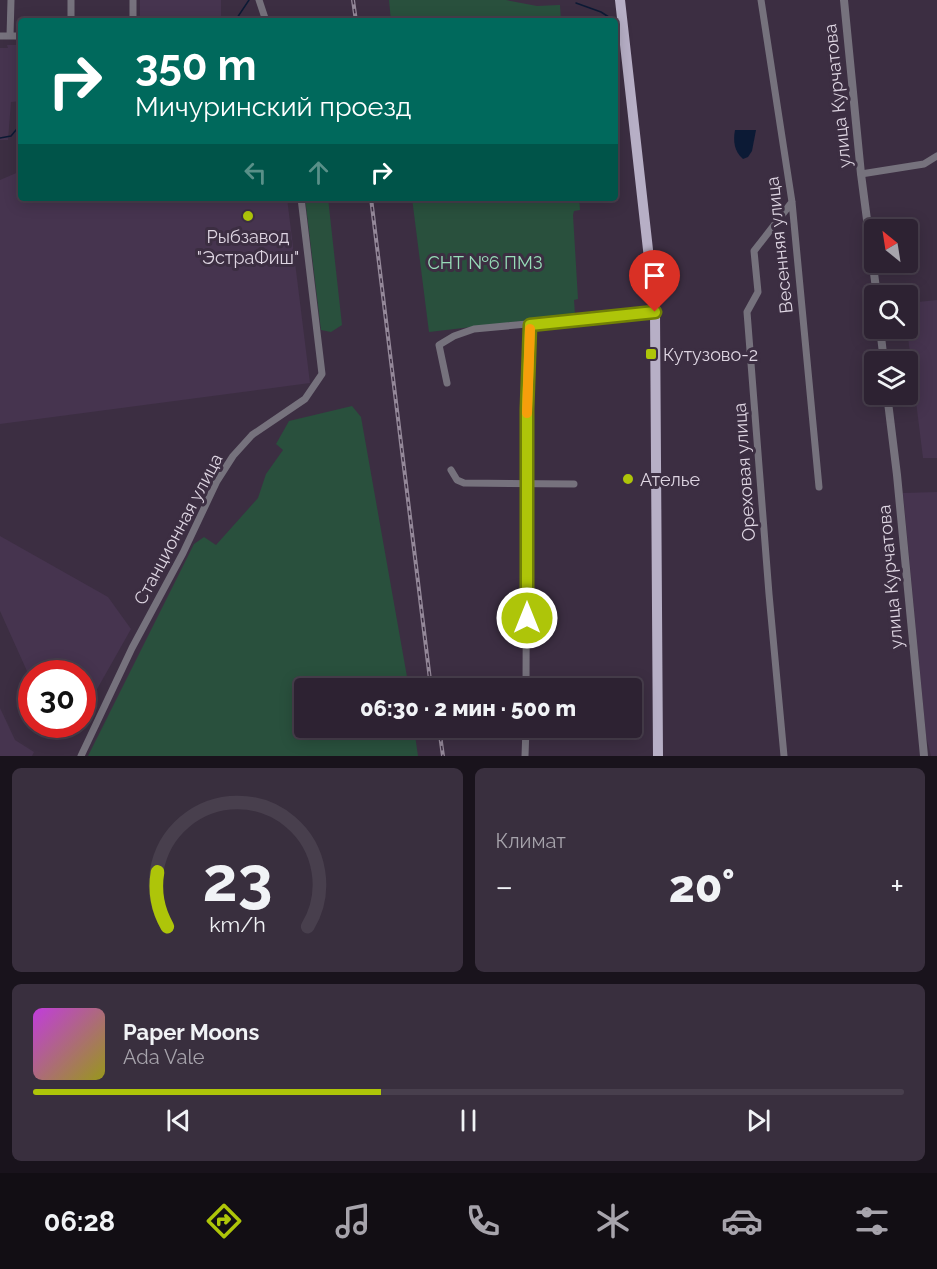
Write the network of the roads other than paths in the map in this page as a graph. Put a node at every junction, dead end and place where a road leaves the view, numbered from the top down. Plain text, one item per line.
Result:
1 (11, 0) edge
2 (71, 0) edge
3 (133, 0) edge
4 (259, 0) edge
5 (620, 0) edge
6 (627, 0) edge
7 (761, 0) edge
8 (844, 0) edge
9 (71, 18) edge
10 (133, 18) edge
11 (265, 18) edge
12 (0, 36) edge
13 (10, 36) junction
14 (18, 36) edge
15 (937, 156) edge
16 (861, 174) junction
17 (301, 201) edge
18 (792, 202) junction
19 (876, 285) edge
20 (655, 312) junction
21 (530, 325) junction
22 (447, 383) dead end
23 (888, 405) edge
24 (451, 470) dead end
25 (527, 483) junction
26 (574, 484) dead end
27 (819, 487) dead end
28 (526, 678) edge
29 (526, 738) edge
30 (81, 756) edge
31 (525, 756) edge
32 (658, 756) edge
33 (665, 756) edge
34 (784, 756) edge
35 (924, 756) edge

1 - 13 street
2 - 9 street
3 - 10 street
4 - 11 street
5 - 20 main road
6 - 33 main road
7 - 18 street, Весенняя улица
8 - 16 street, улица Курчатова
12 - 13 street
13 - 14 street
15 - 16 street
16 - 19 street, улица Курчатова
17 - 30 street, Станционная улица
18 - 27 street, Весенняя улица
18 - 34 street, Ореховая улица
20 - 21 street
20 - 32 main road
21 - 22 street
21 - 25 street
23 - 35 street, улица Курчатова
24 - 25 street
25 - 26 street
25 - 28 street
29 - 31 street

